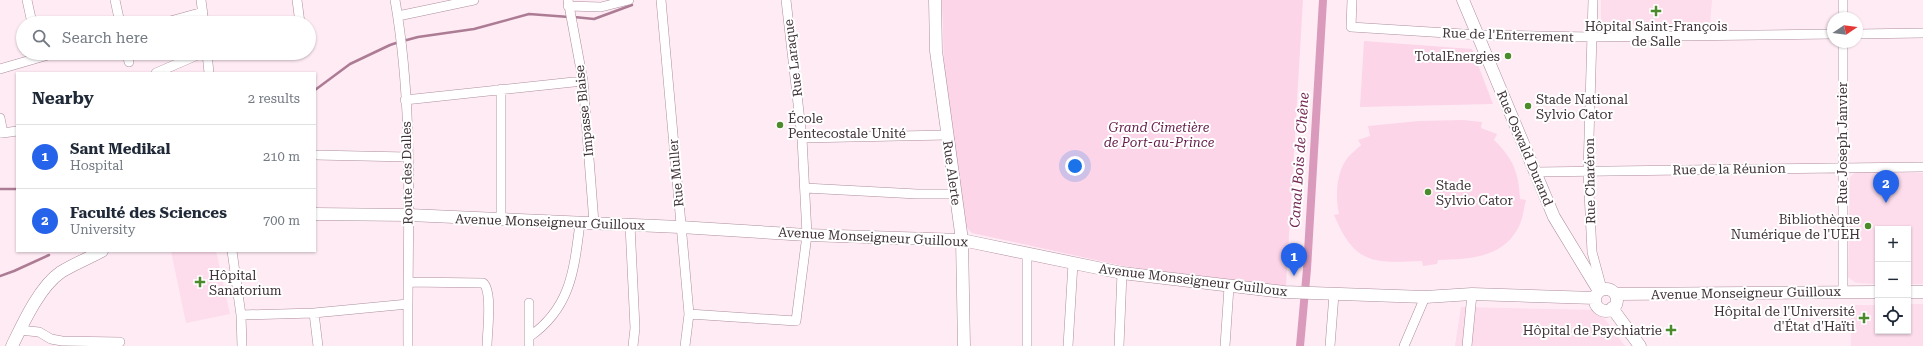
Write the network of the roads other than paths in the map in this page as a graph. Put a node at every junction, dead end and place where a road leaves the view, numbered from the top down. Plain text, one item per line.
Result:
1 (27, 0) edge
2 (115, 0) edge
3 (201, 0) edge
4 (297, 0) edge
5 (395, 0) edge
6 (474, 0) edge
7 (629, 0) edge
8 (661, 0) edge
9 (786, 0) edge
10 (935, 0) edge
11 (1352, 0) edge
12 (1463, 0) edge
13 (1593, 0) edge
14 (1843, 0) edge
15 (568, 3) edge
16 (203, 12) junction
17 (1843, 12) edge
18 (30, 16) edge
19 (118, 16) edge
20 (188, 16) edge
21 (203, 16) edge
22 (299, 16) edge
23 (398, 20) junction
24 (1923, 33) edge
25 (1827, 34) edge
26 (1863, 34) edge
27 (1479, 36) junction
28 (1592, 37) junction
29 (1843, 48) edge
30 (26, 60) edge
31 (186, 60) edge
32 (208, 60) edge
33 (0, 69) edge
34 (158, 72) edge
35 (209, 72) edge
36 (583, 81) junction
37 (501, 89) junction
38 (405, 100) junction
39 (0, 118) edge
40 (16, 131) edge
41 (947, 135) junction
42 (802, 138) junction
43 (316, 154) edge
44 (408, 157) junction
45 (1842, 167) junction
46 (1923, 168) edge
47 (1534, 172) junction
48 (1588, 172) junction
49 (805, 188) junction
50 (955, 194) junction
51 (316, 214) edge
52 (409, 215) junction
53 (501, 220) junction
54 (580, 223) junction
55 (594, 223) junction
56 (630, 226) junction
57 (680, 227) junction
58 (806, 235) junction
59 (962, 240) junction
60 (100, 252) edge
61 (232, 252) edge
62 (1028, 253) junction
63 (1073, 263) junction
64 (1122, 273) junction
65 (408, 282) junction
66 (1229, 287) junction
67 (1843, 291) junction
68 (1875, 292) edge
69 (1911, 292) edge
70 (1923, 292) edge
71 (1599, 293) junction
72 (1334, 294) junction
73 (1472, 294) junction
74 (1615, 294) junction
75 (1425, 297) junction
76 (528, 303) dead end
77 (408, 304) junction
78 (1612, 308) junction
79 (314, 313) junction
80 (689, 314) junction
81 (241, 315) junction
82 (19, 330) junction
83 (120, 342) dead end
84 (529, 342) edge
85 (12, 346) edge
86 (242, 346) edge
87 (318, 346) edge
88 (408, 346) edge
89 (487, 346) edge
90 (633, 346) edge
91 (685, 346) edge
92 (964, 346) edge
93 (1027, 346) edge
94 (1068, 346) edge
95 (1119, 346) edge
96 (1225, 346) edge
97 (1330, 346) edge
98 (1404, 346) edge
99 (1467, 346) edge
100 (1640, 346) edge

1 - 18 street
2 - 19 street
3 - 16 street
4 - 22 street
5 - 23 street, Route des Dalles
6 - 23 street
7 - 15 street
8 - 57 street, Rue Muller
9 - 42 street, Rue Laraque
10 - 41 street, Rue Alerte
11 - 27 street, Rue de l'Enterrement
12 - 27 street, Rue Oswald Durand
13 - 28 street, Rue Charéron
14 - 17 street
15 - 36 street, Impasse Blaise
16 - 20 street
16 - 21 street
23 - 38 street, Route des Dalles
24 - 26 street
25 - 28 street, Rue de l'Enterrement
27 - 28 street, Rue de l'Enterrement
27 - 47 street, Rue Oswald Durand
28 - 48 street, Rue Charéron
29 - 45 street, Rue Joseph Janvier
30 - 33 street
31 - 34 street
32 - 35 street
36 - 37 street
36 - 55 street, Impasse Blaise
37 - 38 street
37 - 53 street
38 - 44 street, Route des Dalles
39 - 40 street
41 - 42 street
41 - 50 street, Rue Alerte
42 - 49 street, Rue Laraque
43 - 44 street
44 - 52 street, Route des Dalles
45 - 46 street, Rue de la Réunion
45 - 48 street, Rue de la Réunion
45 - 67 street, Rue Joseph Janvier
47 - 48 street, Rue de la Réunion
47 - 71 street, Rue Oswald Durand
48 - 71 street, Rue Charéron
49 - 50 street
49 - 58 street, Rue Laraque
50 - 59 street, Rue Alerte
51 - 52 street, Avenue Monseigneur Guilloux
52 - 53 street, Avenue Monseigneur Guilloux
52 - 65 street, Route des Dalles
53 - 54 street, Avenue Monseigneur Guilloux
54 - 55 street, Avenue Monseigneur Guilloux
54 - 84 street
55 - 56 street, Avenue Monseigneur Guilloux
56 - 57 street, Avenue Monseigneur Guilloux
56 - 90 street
57 - 58 street, Avenue Monseigneur Guilloux
57 - 80 street, Rue Muller
58 - 59 street, Avenue Monseigneur Guilloux
58 - 80 street, Rue Laraque
59 - 62 street, Avenue Monseigneur Guilloux
59 - 92 street, Rue Alerte
60 - 82 street
61 - 81 street
62 - 63 street, Avenue Monseigneur Guilloux
62 - 93 street
63 - 64 street, Avenue Monseigneur Guilloux
63 - 94 street
64 - 66 street, Avenue Monseigneur Guilloux
64 - 95 street
65 - 77 street, Route des Dalles
65 - 89 street
66 - 72 street, Avenue Monseigneur Guilloux
66 - 96 street
67 - 68 street, Avenue Monseigneur Guilloux
67 - 74 street, Avenue Monseigneur Guilloux
69 - 70 street
71 - 73 street, Avenue Monseigneur Guilloux
71 - 74 street
71 - 78 street
72 - 75 street, Avenue Monseigneur Guilloux
72 - 97 street
73 - 75 street, Avenue Monseigneur Guilloux
73 - 99 street
74 - 78 street
75 - 98 street
76 - 84 street
77 - 79 street
77 - 88 street, Route des Dalles
78 - 100 street
79 - 81 street
79 - 87 street
80 - 91 street, Rue Muller
81 - 86 street
82 - 83 street
82 - 85 street

